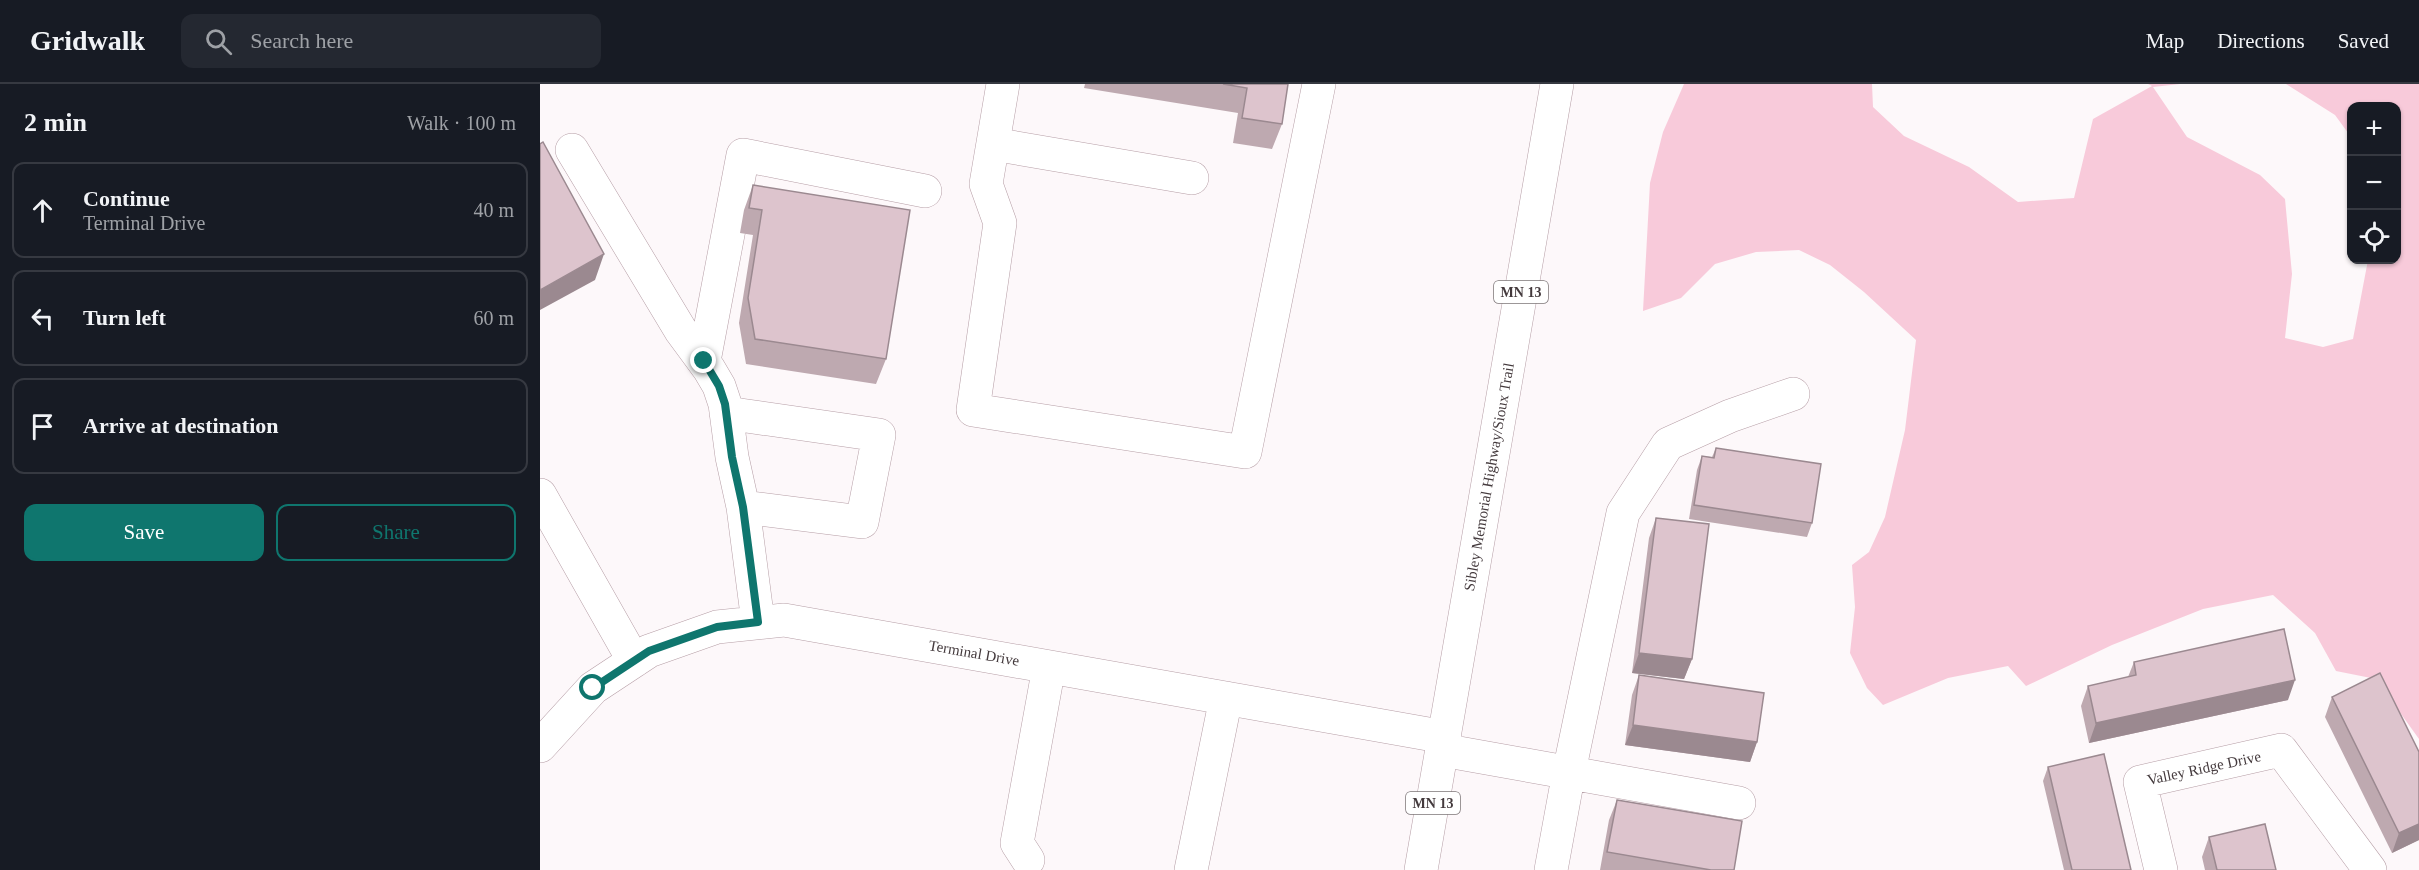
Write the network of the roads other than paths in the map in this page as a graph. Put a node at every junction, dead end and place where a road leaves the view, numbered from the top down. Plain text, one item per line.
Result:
1 (1003, 84) edge
2 (1319, 84) edge
3 (1557, 84) edge
4 (993, 144) junction
5 (572, 150) dead end
6 (1192, 178) dead end
7 (925, 191) dead end
8 (704, 361) junction
9 (1793, 394) dead end
10 (726, 413) junction
11 (540, 495) edge
12 (743, 507) junction
13 (758, 622) junction
14 (634, 661) junction
15 (1049, 667) junction
16 (1226, 698) junction
17 (542, 737) edge
18 (1443, 743) junction
19 (1569, 772) junction
20 (1739, 803) dead end
21 (1028, 860) dead end
22 (1191, 870) edge
23 (1421, 870) edge
24 (1551, 870) edge
25 (2161, 870) edge
26 (2370, 870) edge

1 - 4 main road
2 - 4 main road
3 - 18 main road, Sibley Memorial Highway/Sioux Trail / MN 13
4 - 6 main road
5 - 8 main road
7 - 8 main road
8 - 10 main road
9 - 19 main road
10 - 12 main road
10 - 12 main road
11 - 14 main road
12 - 13 main road
13 - 14 main road, Terminal Drive
13 - 15 main road, Terminal Drive
14 - 17 main road, Terminal Drive
15 - 16 main road, Terminal Drive
15 - 21 main road
16 - 18 main road, Terminal Drive
16 - 22 main road
18 - 19 main road, Terminal Drive
18 - 23 main road, Sibley Memorial Highway/Sioux Trail / MN 13
19 - 20 main road, Terminal Drive
19 - 24 main road
25 - 26 main road, Valley Ridge Drive

